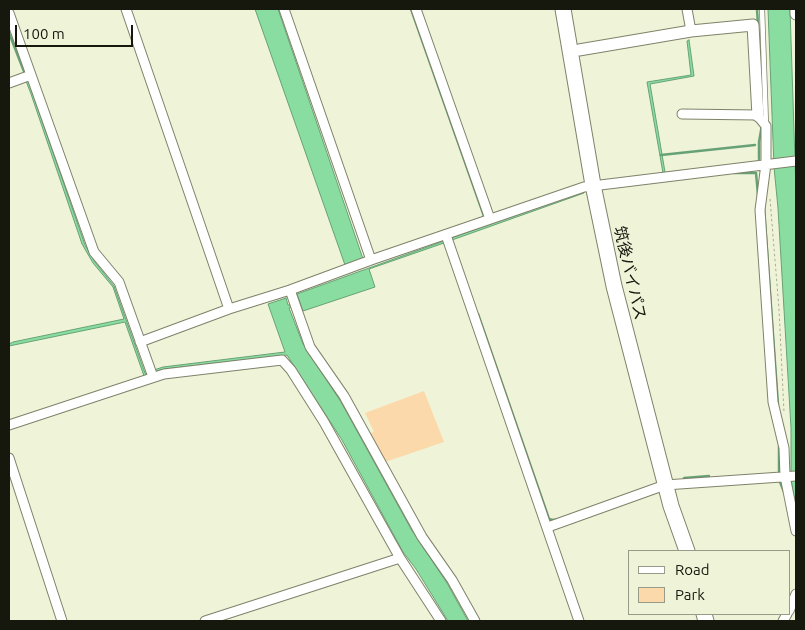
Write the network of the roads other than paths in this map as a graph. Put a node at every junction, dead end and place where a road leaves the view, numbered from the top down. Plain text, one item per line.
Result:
1 (126, 9) edge
2 (284, 9) edge
3 (416, 9) edge
4 (563, 9) edge
5 (572, 9) edge
6 (687, 9) edge
7 (762, 9) edge
8 (796, 9) edge
9 (9, 13) edge
10 (796, 14) edge
11 (758, 25) junction
12 (691, 31) junction
13 (579, 50) junction
14 (31, 75) junction
15 (9, 83) edge
16 (682, 114) dead end
17 (762, 121) junction
18 (796, 161) edge
19 (769, 164) junction
20 (598, 185) junction
21 (490, 219) junction
22 (446, 235) junction
23 (369, 261) junction
24 (290, 290) junction
25 (230, 309) junction
26 (140, 342) junction
27 (153, 377) junction
28 (9, 425) edge
29 (9, 458) edge
30 (790, 476) edge
31 (669, 484) junction
32 (548, 527) junction
33 (796, 531) edge
34 (685, 545) edge
35 (400, 558) junction
36 (796, 594) edge
37 (790, 608) edge
38 (62, 621) edge
39 (205, 621) edge
40 (441, 621) edge
41 (475, 621) edge
42 (579, 621) edge

1 - 25 street
2 - 23 street
3 - 21 street
4 - 20 highway, 筑後バイパス
5 - 13 highway, 筑後バイパス
6 - 12 street
7 - 11 lane
8 - 10 street
9 - 14 street
11 - 12 street
11 - 17 street
12 - 13 street
13 - 20 highway, 筑後バイパス
14 - 15 street
14 - 26 street
16 - 17 street
17 - 19 street
18 - 19 street
19 - 20 street
19 - 30 street
20 - 21 street
20 - 31 highway, 筑後バイパス
21 - 22 street
22 - 23 street
22 - 32 street
23 - 24 street
24 - 25 street
24 - 41 street
25 - 26 street
26 - 27 street
27 - 28 street
27 - 35 street
29 - 38 street
30 - 31 street
30 - 33 street
31 - 32 street
31 - 34 highway, 筑後バイパス
32 - 42 street
35 - 39 street
35 - 40 street
36 - 37 street

